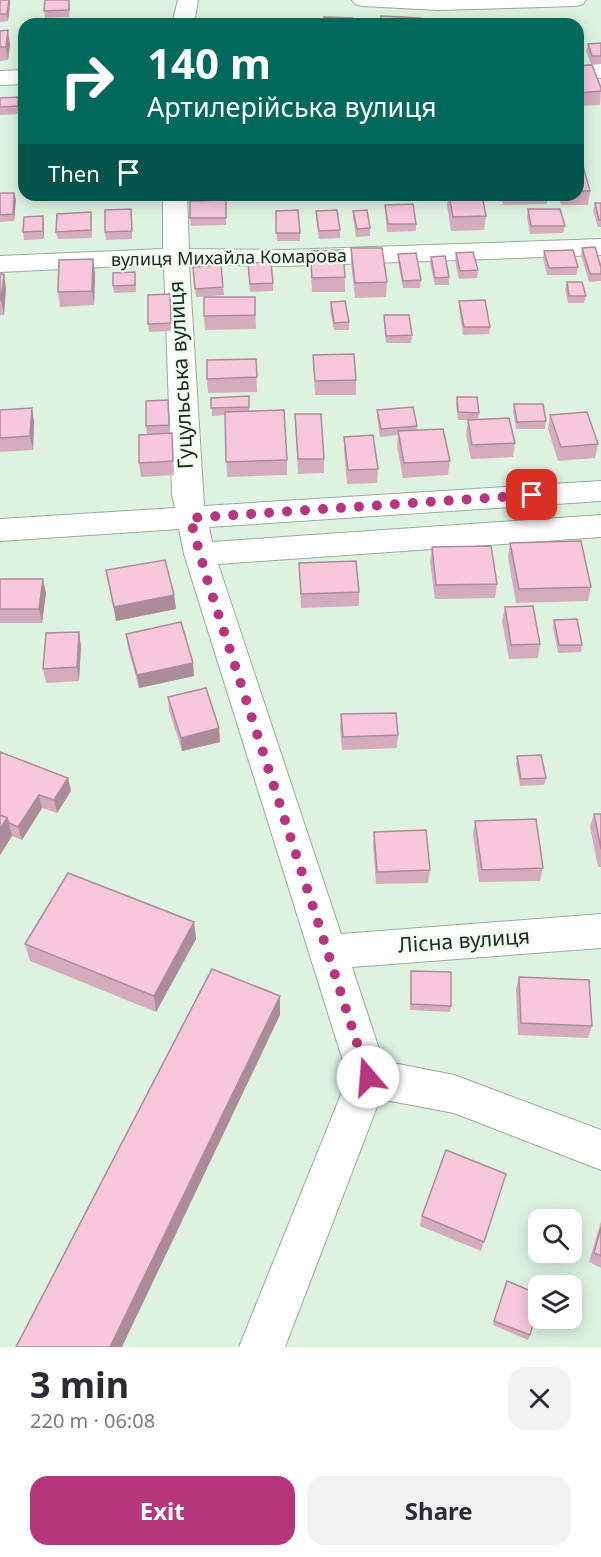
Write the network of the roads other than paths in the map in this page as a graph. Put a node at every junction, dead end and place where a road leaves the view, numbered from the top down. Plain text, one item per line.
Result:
1 (188, 0) edge
2 (362, 0) edge
3 (576, 0) edge
4 (184, 18) edge
5 (601, 71) edge
6 (584, 72) edge
7 (18, 77) edge
8 (0, 78) edge
9 (175, 201) edge
10 (601, 247) edge
11 (176, 256) junction
12 (0, 264) edge
13 (601, 491) edge
14 (190, 518) junction
15 (601, 526) edge
16 (0, 530) edge
17 (199, 554) junction
18 (601, 931) edge
19 (327, 952) junction
20 (368, 1077) junction
21 (601, 1150) edge
22 (262, 1347) edge

1 - 4 street
2 - 3 street
5 - 6 street
7 - 8 street
9 - 11 street, Гуцульська вулиця
10 - 11 street, вулиця Михайла Комарова
11 - 12 street, вулиця Михайла Комарова
11 - 14 street, Гуцульська вулиця
13 - 14 street
14 - 16 street
14 - 17 street, Гуцульська вулиця
15 - 17 street
17 - 19 street, Гуцульська вулиця
18 - 19 street, Лісна вулиця
19 - 20 street, Гуцульська вулиця
20 - 21 street
20 - 22 street

